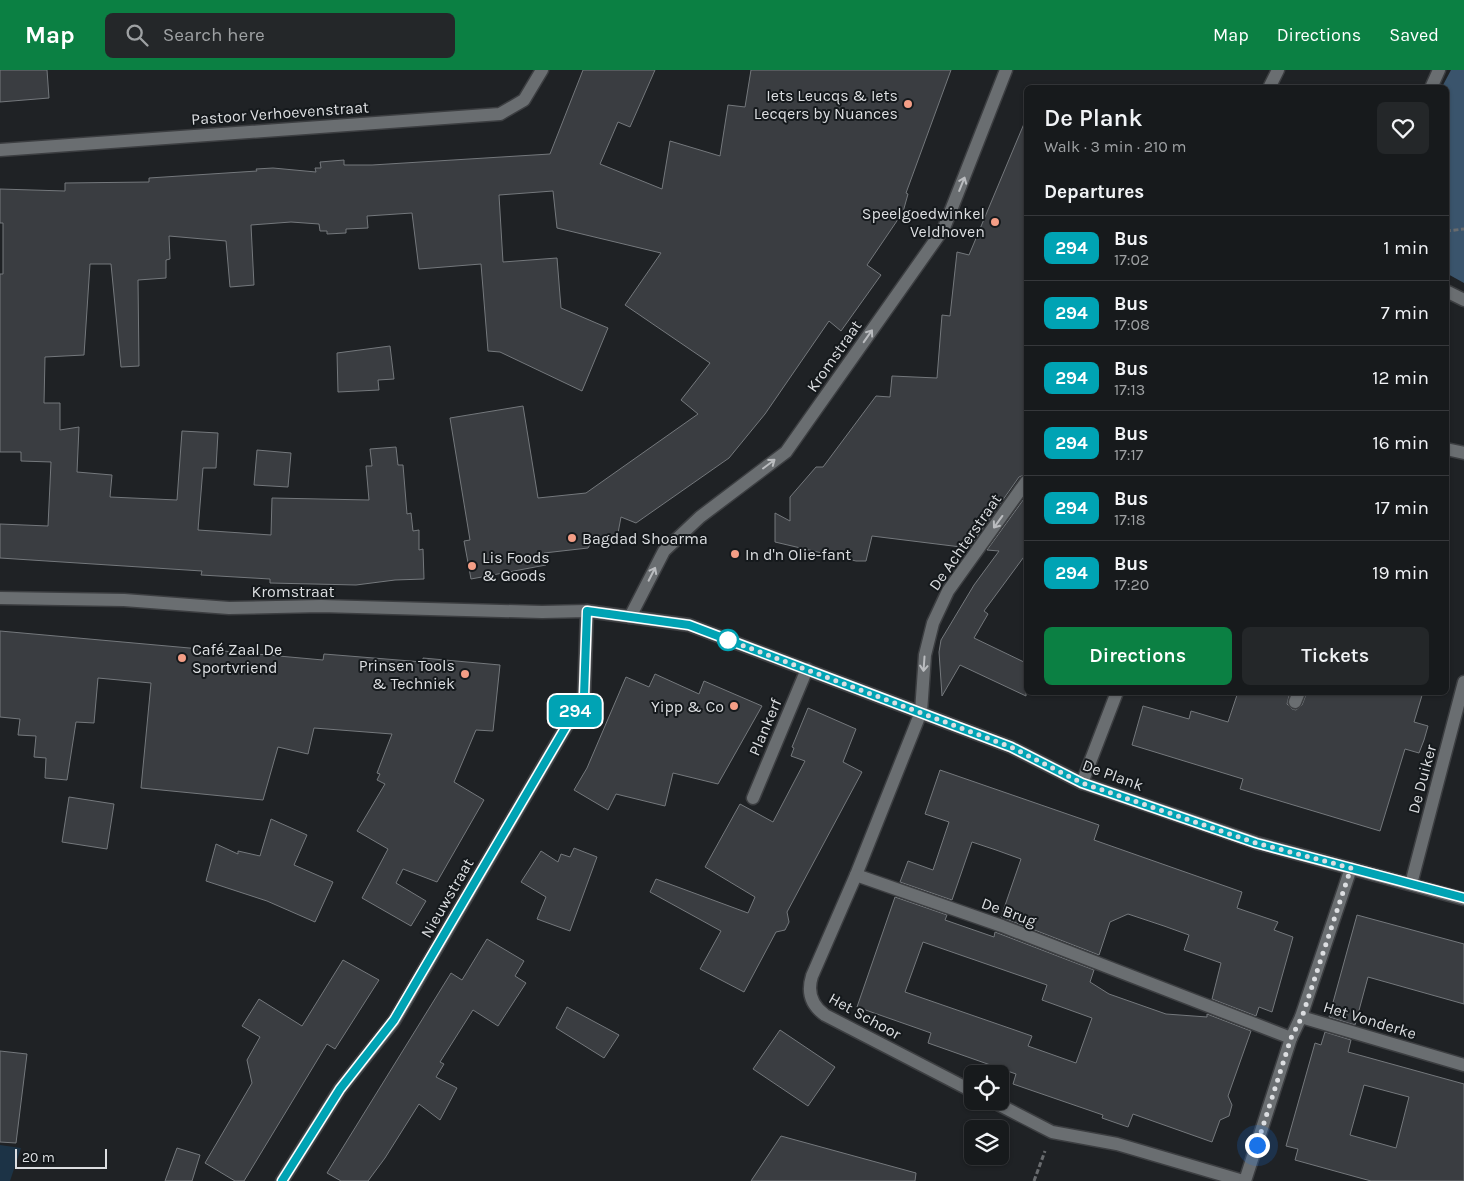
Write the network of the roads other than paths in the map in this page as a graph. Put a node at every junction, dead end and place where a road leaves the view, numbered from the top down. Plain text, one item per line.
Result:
1 (542, 70) edge
2 (1006, 70) edge
3 (1278, 70) edge
4 (1439, 70) edge
5 (1270, 85) edge
6 (1432, 85) edge
7 (0, 150) edge
8 (1449, 292) edge
9 (1464, 300) edge
10 (1449, 450) edge
11 (1464, 454) edge
12 (1024, 485) edge
13 (0, 598) edge
14 (587, 611) junction
15 (630, 617) junction
16 (807, 669) junction
17 (1464, 682) edge
18 (1116, 695) edge
19 (921, 712) junction
20 (1082, 783) junction
21 (753, 798) dead end
22 (1351, 868) junction
23 (856, 875) junction
24 (1410, 884) junction
25 (1464, 898) edge
26 (1302, 1017) junction
27 (1291, 1038) junction
28 (1464, 1065) edge
29 (964, 1087) edge
30 (1009, 1110) edge
31 (282, 1181) edge
32 (1244, 1181) edge

1 - 7 street, Pastoor Verhoevenstraat
15 -> 2 street, Kromstraat
3 - 5 street
4 - 6 street
8 - 9 street
10 - 11 street
12 -> 19 street, De Achterstraat
13 - 14 street, Kromstraat
14 - 15 street, De Plank
14 - 31 street, Nieuwstraat
15 - 16 street, De Plank
16 - 19 street, De Plank
16 - 21 street, Plankerf
17 - 24 street, De Duiker
18 - 20 street
19 - 20 street, De Plank
19 - 23 street
20 - 22 street, De Plank
22 - 24 street, De Plank
22 - 26 street, Het Vonderke
23 - 27 street, De Brug
23 - 29 street, Het Schoor
24 - 25 street, De Plank
26 - 27 street
26 - 28 street, Het Vonderke
27 - 32 street
30 - 32 street

